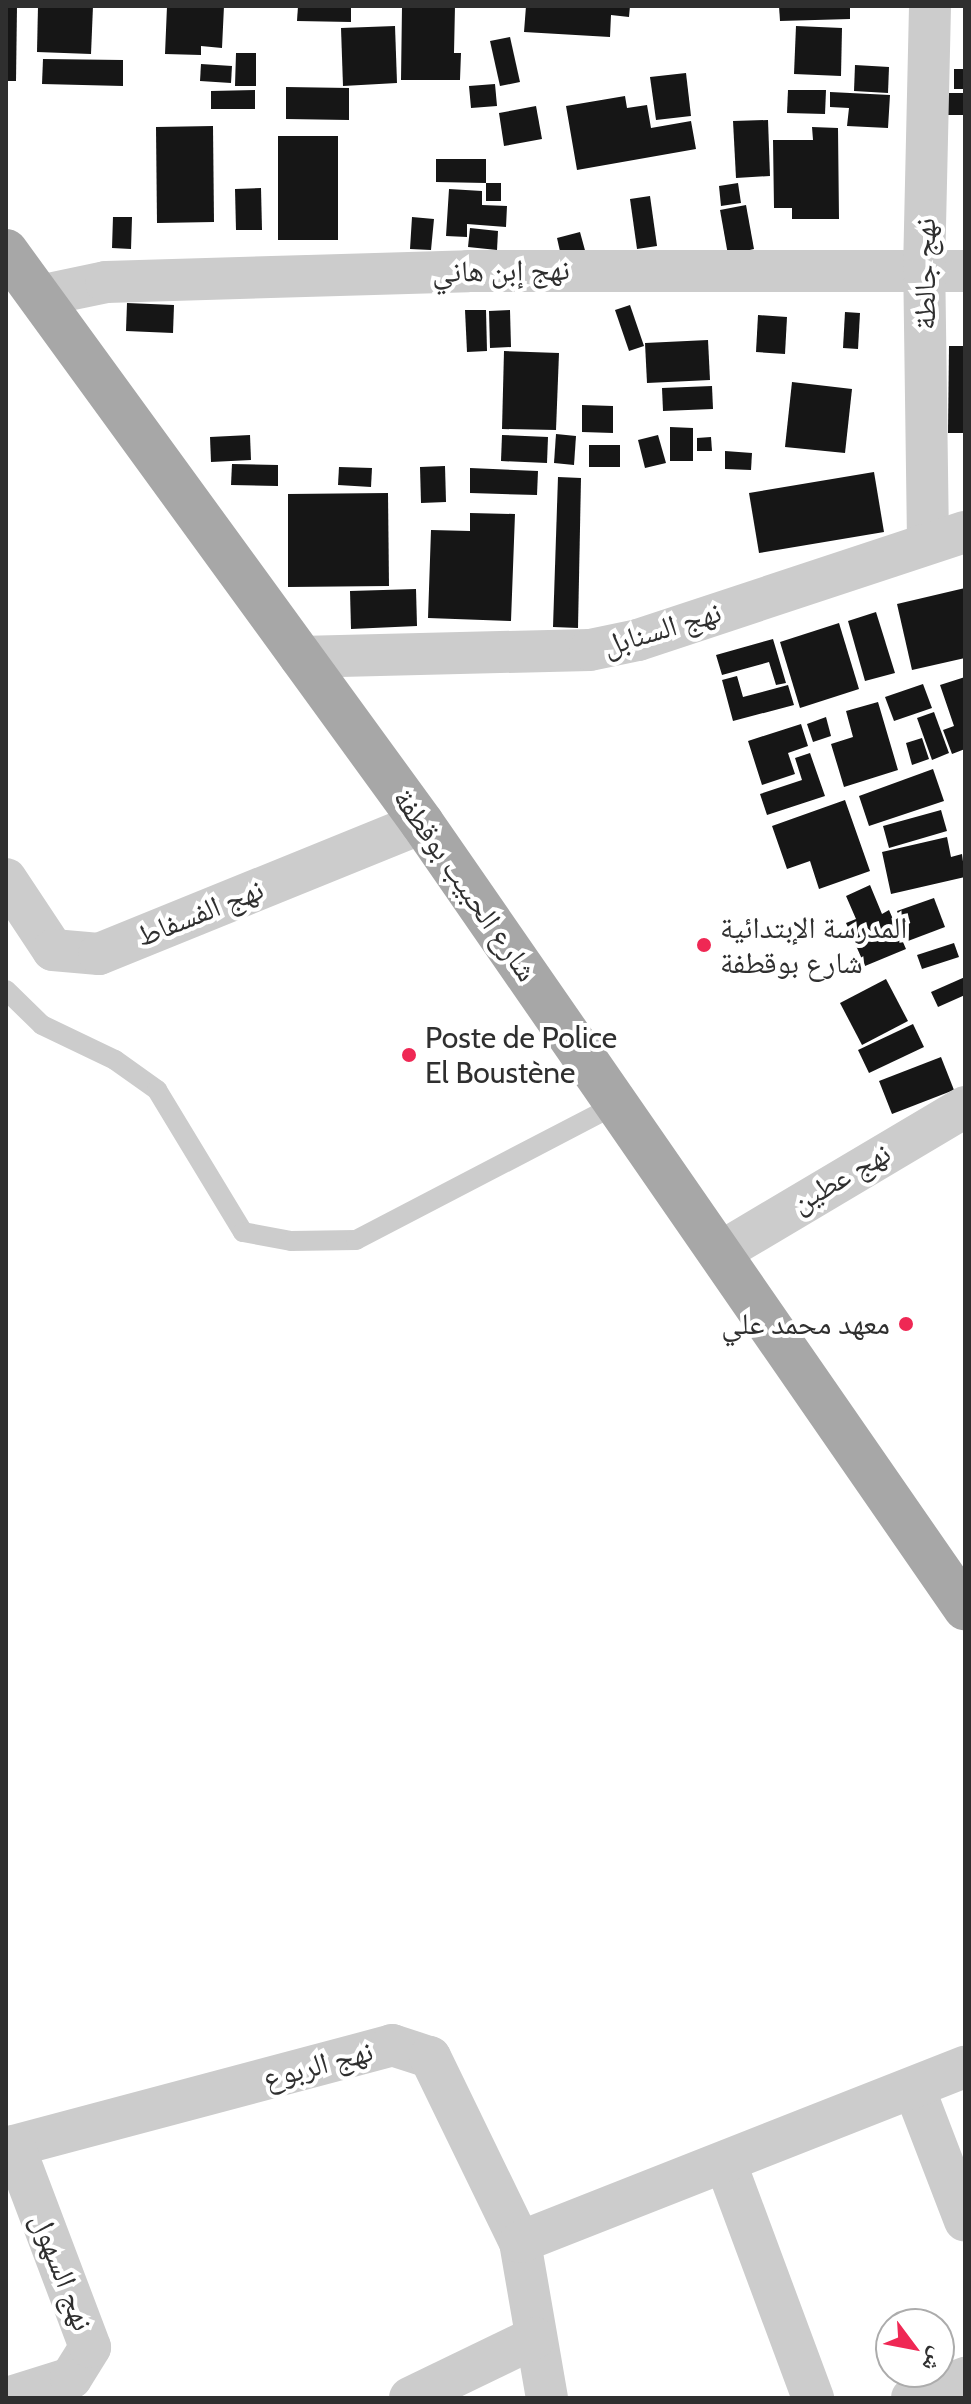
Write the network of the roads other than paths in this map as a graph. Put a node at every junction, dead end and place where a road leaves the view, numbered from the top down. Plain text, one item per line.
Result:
1 (930, 6) edge
2 (6, 251) edge
3 (924, 271) junction
4 (965, 271) edge
5 (39, 296) junction
6 (946, 537) edge
7 (300, 657) junction
8 (422, 823) junction
9 (6, 879) edge
10 (6, 990) edge
11 (617, 1104) junction
12 (965, 1107) edge
13 (719, 1253) junction
14 (965, 1608) edge
15 (965, 2067) edge
16 (914, 2088) junction
17 (10, 2147) edge
18 (726, 2164) junction
19 (965, 2221) edge
20 (520, 2242) junction
21 (534, 2338) junction
22 (965, 2378) edge
23 (7, 2398) edge
24 (410, 2398) edge
25 (547, 2398) edge
26 (813, 2398) edge
27 (912, 2398) edge

1 - 3 street, نهج جالطة
2 - 5 main road, شارع الحبيب بوقطفة
3 - 4 street, نهج إبن هاني
3 - 5 street, نهج إبن هاني
3 - 6 street, نهج جالطة
5 - 7 main road, شارع الحبيب بوقطفة
6 - 7 street, نهج السنابل
7 - 8 main road, شارع الحبيب بوقطفة
8 - 9 street, نهج الفسفاط
8 - 11 main road, شارع الحبيب بوقطفة
10 - 11 lane
11 - 13 main road, شارع الحبيب بوقطفة
12 - 13 street, نهج عطين
13 - 14 main road, شارع الحبيب بوقطفة
15 - 16 street
16 - 18 street
16 - 19 street
17 - 20 street, نهج الربوع
17 - 23 street, نهج السهول
18 - 20 street
18 - 26 street
20 - 21 street, نهج الربوع
21 - 24 street
21 - 25 street, نهج الربوع
22 - 27 street

